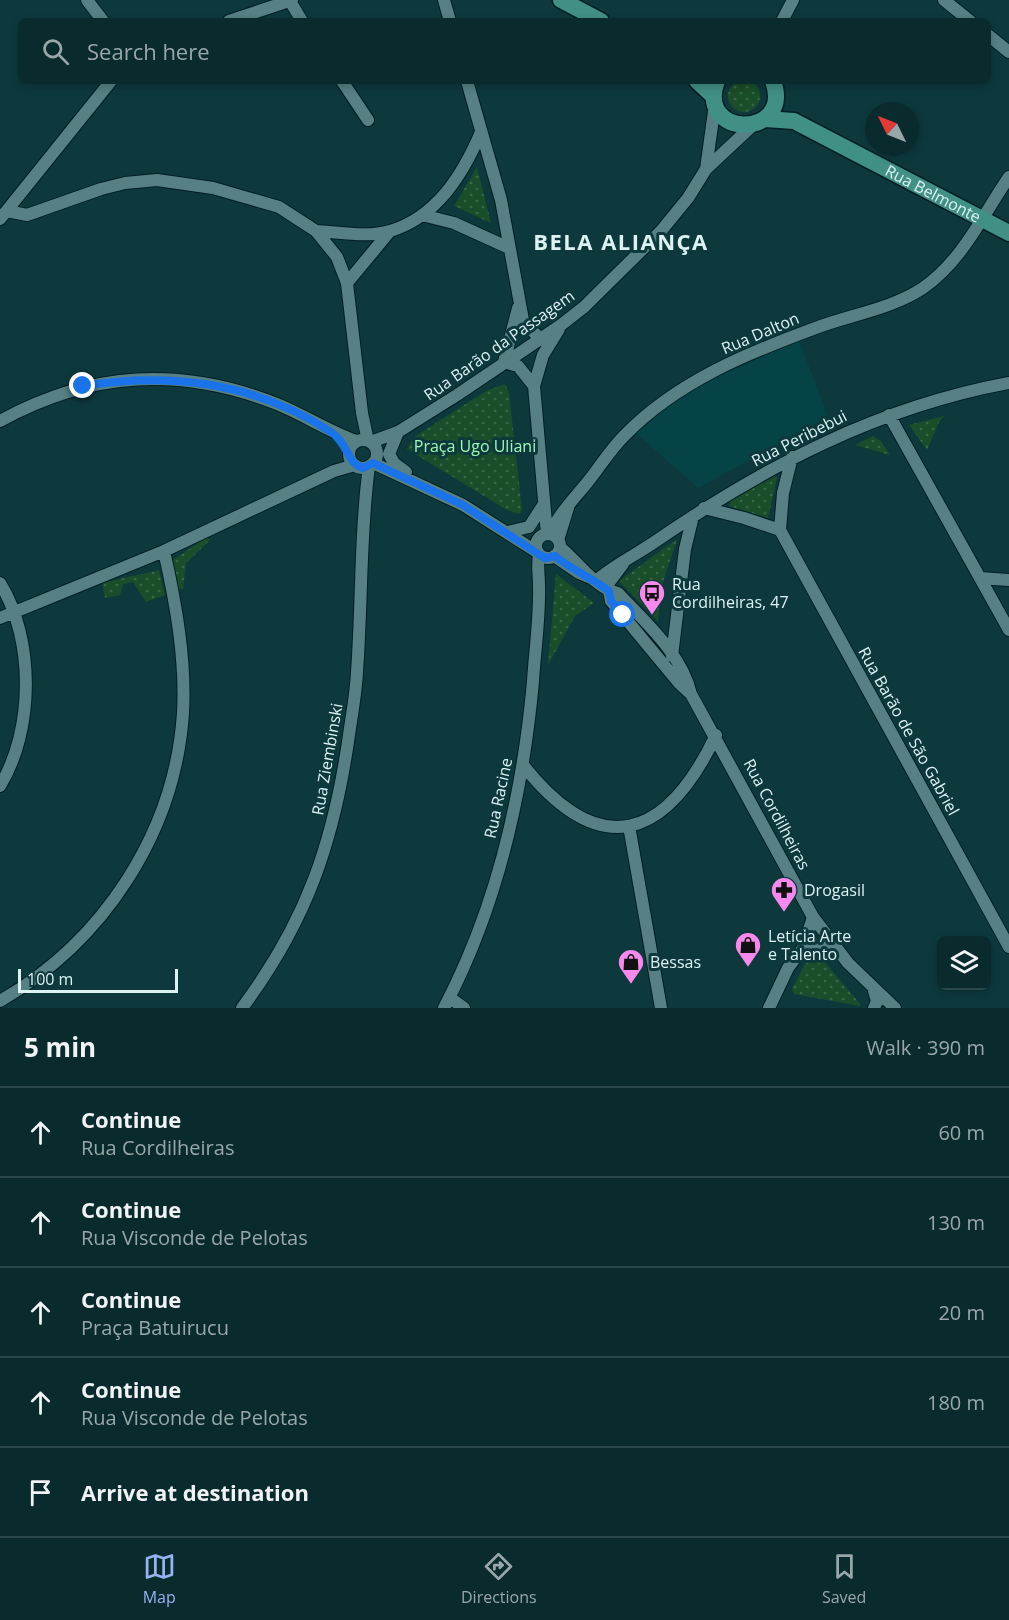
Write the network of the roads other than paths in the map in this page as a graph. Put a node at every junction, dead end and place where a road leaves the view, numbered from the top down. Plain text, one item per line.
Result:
1 (87, 0) edge
2 (291, 0) edge
3 (444, 0) edge
4 (561, 0) edge
5 (793, 0) edge
6 (944, 0) edge
7 (101, 18) edge
8 (238, 18) edge
9 (300, 18) edge
10 (449, 18) edge
11 (595, 18) edge
12 (784, 18) edge
13 (966, 18) edge
14 (991, 37) edge
15 (1009, 52) edge
16 (109, 84) edge
17 (344, 84) edge
18 (468, 84) edge
19 (701, 84) edge
20 (774, 84) edge
21 (715, 94) edge
22 (776, 99) junction
23 (368, 120) dead end
24 (794, 121) junction
25 (759, 122) junction
26 (481, 132) junction
27 (706, 169) junction
28 (1009, 177) edge
29 (4, 215) edge
30 (422, 215) junction
31 (980, 220) junction
32 (316, 231) junction
33 (390, 231) junction
34 (1009, 233) edge
35 (509, 248) junction
36 (347, 283) junction
37 (519, 303) junction
38 (561, 325) junction
39 (539, 338) junction
40 (504, 362) junction
41 (1009, 383) edge
42 (534, 386) junction
43 (889, 415) junction
44 (0, 421) edge
45 (398, 432) junction
46 (361, 453) junction
47 (792, 458) junction
48 (418, 482) junction
49 (544, 504) junction
50 (699, 512) junction
51 (780, 530) junction
52 (508, 532) junction
53 (549, 547) junction
54 (164, 551) junction
55 (980, 578) junction
56 (1009, 580) edge
57 (0, 583) edge
58 (601, 585) junction
59 (14, 612) junction
60 (0, 618) edge
61 (674, 627) junction
62 (1009, 630) edge
63 (657, 635) junction
64 (672, 656) junction
65 (691, 694) junction
66 (716, 735) junction
67 (523, 765) junction
68 (0, 786) edge
69 (629, 826) junction
70 (813, 917) junction
71 (1009, 947) edge
72 (803, 948) junction
73 (836, 949) junction
74 (874, 991) junction
75 (0, 1001) edge
76 (447, 1003) edge
77 (243, 1008) edge
78 (464, 1008) edge
79 (661, 1008) edge
80 (769, 1008) edge
81 (874, 1008) edge
82 (895, 1008) edge

1 - 7 street
2 - 8 street
2 - 9 street
3 - 10 street
4 - 11 main road
5 - 12 street
6 - 13 street
14 - 15 street
16 - 29 street
17 - 23 street
18 - 26 street
19 - 21 main road
20 - 22 main road
21 - 25 main road, Rua Belmonte
21 - 27 street, Rua Barão da Passagem
22 - 24 main road, Rua Belmonte
22 - 25 main road
24 - 25 main road, Rua Belmonte
24 - 31 main road, Rua Belmonte
25 - 27 street, Rua Barão da Passagem
26 - 30 street
26 - 35 street
27 - 38 street, Rua Barão da Passagem
28 - 31 street, Rua Dalton
29 - 32 street
30 - 33 street
30 - 35 street
31 - 34 main road, Rua Belmonte
31 - 53 street, Rua Dalton
32 - 33 street
32 - 36 street, Rua Ziembinski
33 - 36 street
35 - 37 street
36 - 46 street, Rua Ziembinski
37 - 39 street
37 - 40 street
38 - 39 street, Rua Barão da Passagem
38 - 42 street, Rua Racine
39 - 40 street, Rua Barão da Passagem
40 - 42 street
40 - 45 street, Rua Barão da Passagem
41 - 43 street, Rua Peribebui
42 - 49 street, Rua Racine
43 - 47 street, Rua Peribebui
43 - 55 street
44 - 46 street
45 - 46 street, Rua Barão da Passagem
45 - 48 street
46 - 48 street
46 - 54 street, Rua Barão da Passagem
46 - 77 street, Rua Ziembinski
47 - 50 street, Rua Peribebui
47 - 51 street
48 - 52 street, Rua Cordilheiras
49 - 52 street
49 - 53 street, Rua Racine
50 - 51 street
50 - 58 street, Rua Peribebui
50 - 61 street
51 - 71 street, Rua Barão de São Gabriel
52 - 53 street, Rua Cordilheiras
53 - 58 street, Rua Cordilheiras
53 - 67 street, Rua Racine
54 - 59 street, Rua Barão da Passagem
54 - 75 street
55 - 56 street
55 - 62 street
57 - 59 street
58 - 63 street, Rua Cordilheiras
58 - 65 street, Rua Cordilheiras
59 - 60 street, Rua Barão da Passagem
59 - 68 street
61 - 63 street
61 - 64 street
63 - 64 street, Rua Cordilheiras
64 - 65 street, Rua Cordilheiras
65 - 66 street, Rua Cordilheiras
66 - 69 street
66 - 70 street, Rua Cordilheiras
67 - 69 street
67 - 76 street, Rua Racine
69 - 79 street
70 - 72 street
70 - 73 street, Rua Cordilheiras
72 - 73 street
72 - 80 street
73 - 74 street, Rua Cordilheiras
74 - 81 street
74 - 82 street, Rua Cordilheiras
76 - 78 street

